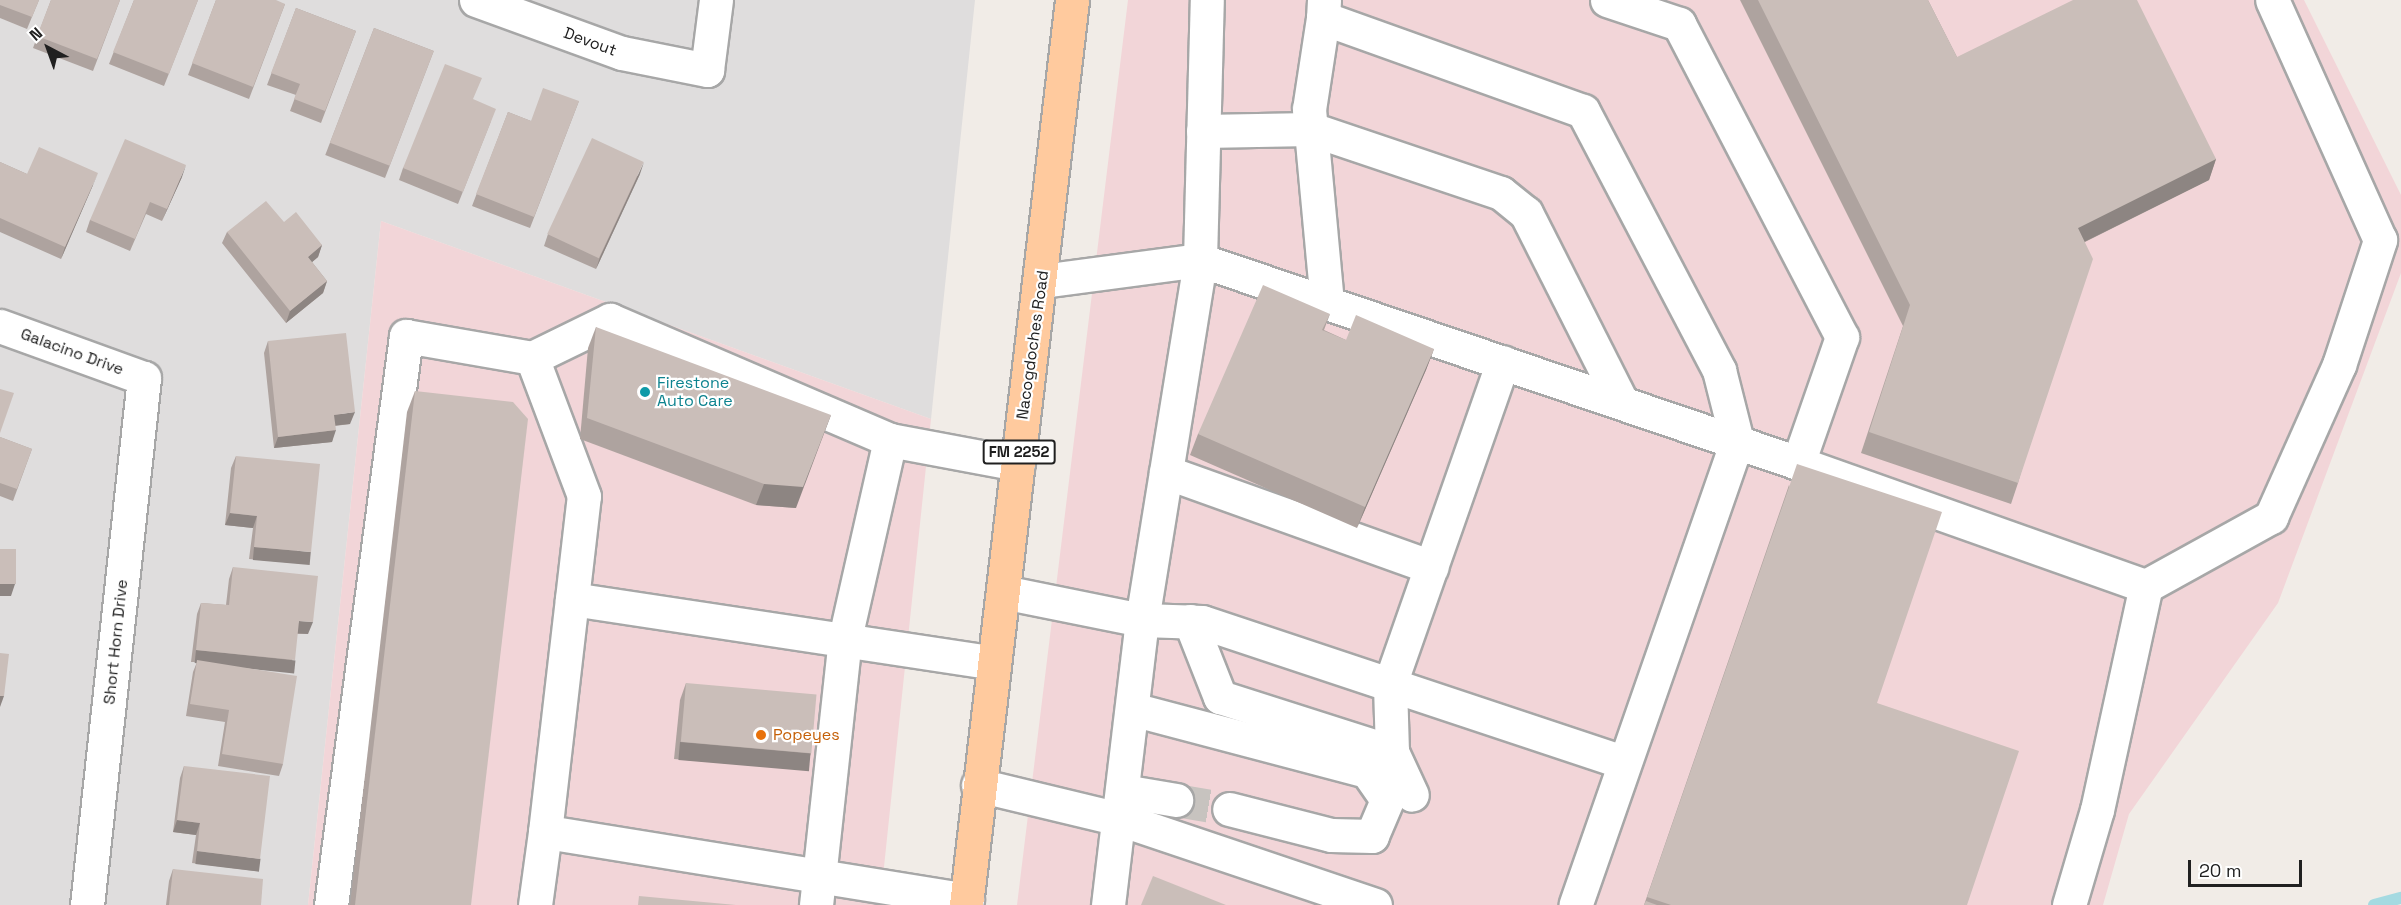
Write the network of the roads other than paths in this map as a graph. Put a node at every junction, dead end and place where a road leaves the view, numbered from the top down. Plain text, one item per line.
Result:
1 (476, 0) edge
2 (716, 0) edge
3 (1072, 0) edge
4 (1207, 0) edge
5 (1606, 0) edge
6 (2272, 0) edge
7 (1323, 9) edge
8 (1311, 129) junction
9 (1203, 131) junction
10 (1200, 260) junction
11 (1042, 281) junction
12 (1327, 303) junction
13 (0, 326) edge
14 (532, 358) junction
15 (1503, 362) junction
16 (144, 378) joint
17 (1621, 401) junction
18 (890, 440) junction
19 (1737, 441) junction
20 (1798, 463) junction
21 (1017, 464) junction
22 (1166, 472) junction
23 (1431, 567) junction
24 (2146, 586) junction
25 (1003, 591) junction
26 (572, 599) junction
27 (1142, 620) junction
28 (1190, 621) junction
29 (845, 638) junction
30 (993, 663) junction
31 (1389, 684) junction
32 (1132, 709) junction
33 (1392, 752) junction
34 (1623, 762) junction
35 (978, 785) junction
36 (1412, 795) dead end
37 (1176, 800) tunnel mouth
38 (1121, 805) junction
39 (1229, 809) tunnel mouth
40 (545, 832) junction
41 (817, 890) edge
42 (967, 902) edge
43 (87, 905) edge
44 (331, 905) edge
45 (535, 905) edge
46 (1108, 905) edge
47 (1375, 905) edge
48 (1575, 905) edge
49 (2069, 905) edge

1 - 2 street, Devout
3 - 11 main road, Nacogdoches Road / FM 2252
4 - 9 street
5 - 20 street
6 - 24 street
7 - 8 street
7 - 19 street
8 - 9 street
8 - 12 street
8 - 17 street
9 - 10 street
10 - 11 street
10 - 12 street
10 - 22 street
11 - 21 main road, Nacogdoches Road / FM 2252
12 - 15 street
13 - 16 street, Galacino Drive
14 - 18 street
14 - 26 street
14 - 44 street
15 - 17 street
15 - 23 street
16 - 43 street, Short Horn Drive
17 - 19 street
18 - 21 street
18 - 29 street
19 - 20 street
19 - 34 street
20 - 24 street
21 - 25 main road, Nacogdoches Road / FM 2252
22 - 23 street
22 - 27 street
23 - 31 street
24 - 49 street
25 - 27 street
25 - 30 main road, Nacogdoches Road / FM 2252
26 - 29 street
26 - 40 street
27 - 28 street
27 - 32 street
28 - 31 street
28 - 33 street
29 - 30 street
29 - 41 street
30 - 35 main road, Nacogdoches Road / FM 2252
31 - 33 street
31 - 34 street
32 - 38 street
32 - 39 street
33 - 36 street
34 - 48 street
35 - 38 street
35 - 42 main road, Nacogdoches Road / FM 2252
37 - 38 street
38 - 46 street
38 - 47 street
40 - 41 street
40 - 45 street
41 - 42 street

